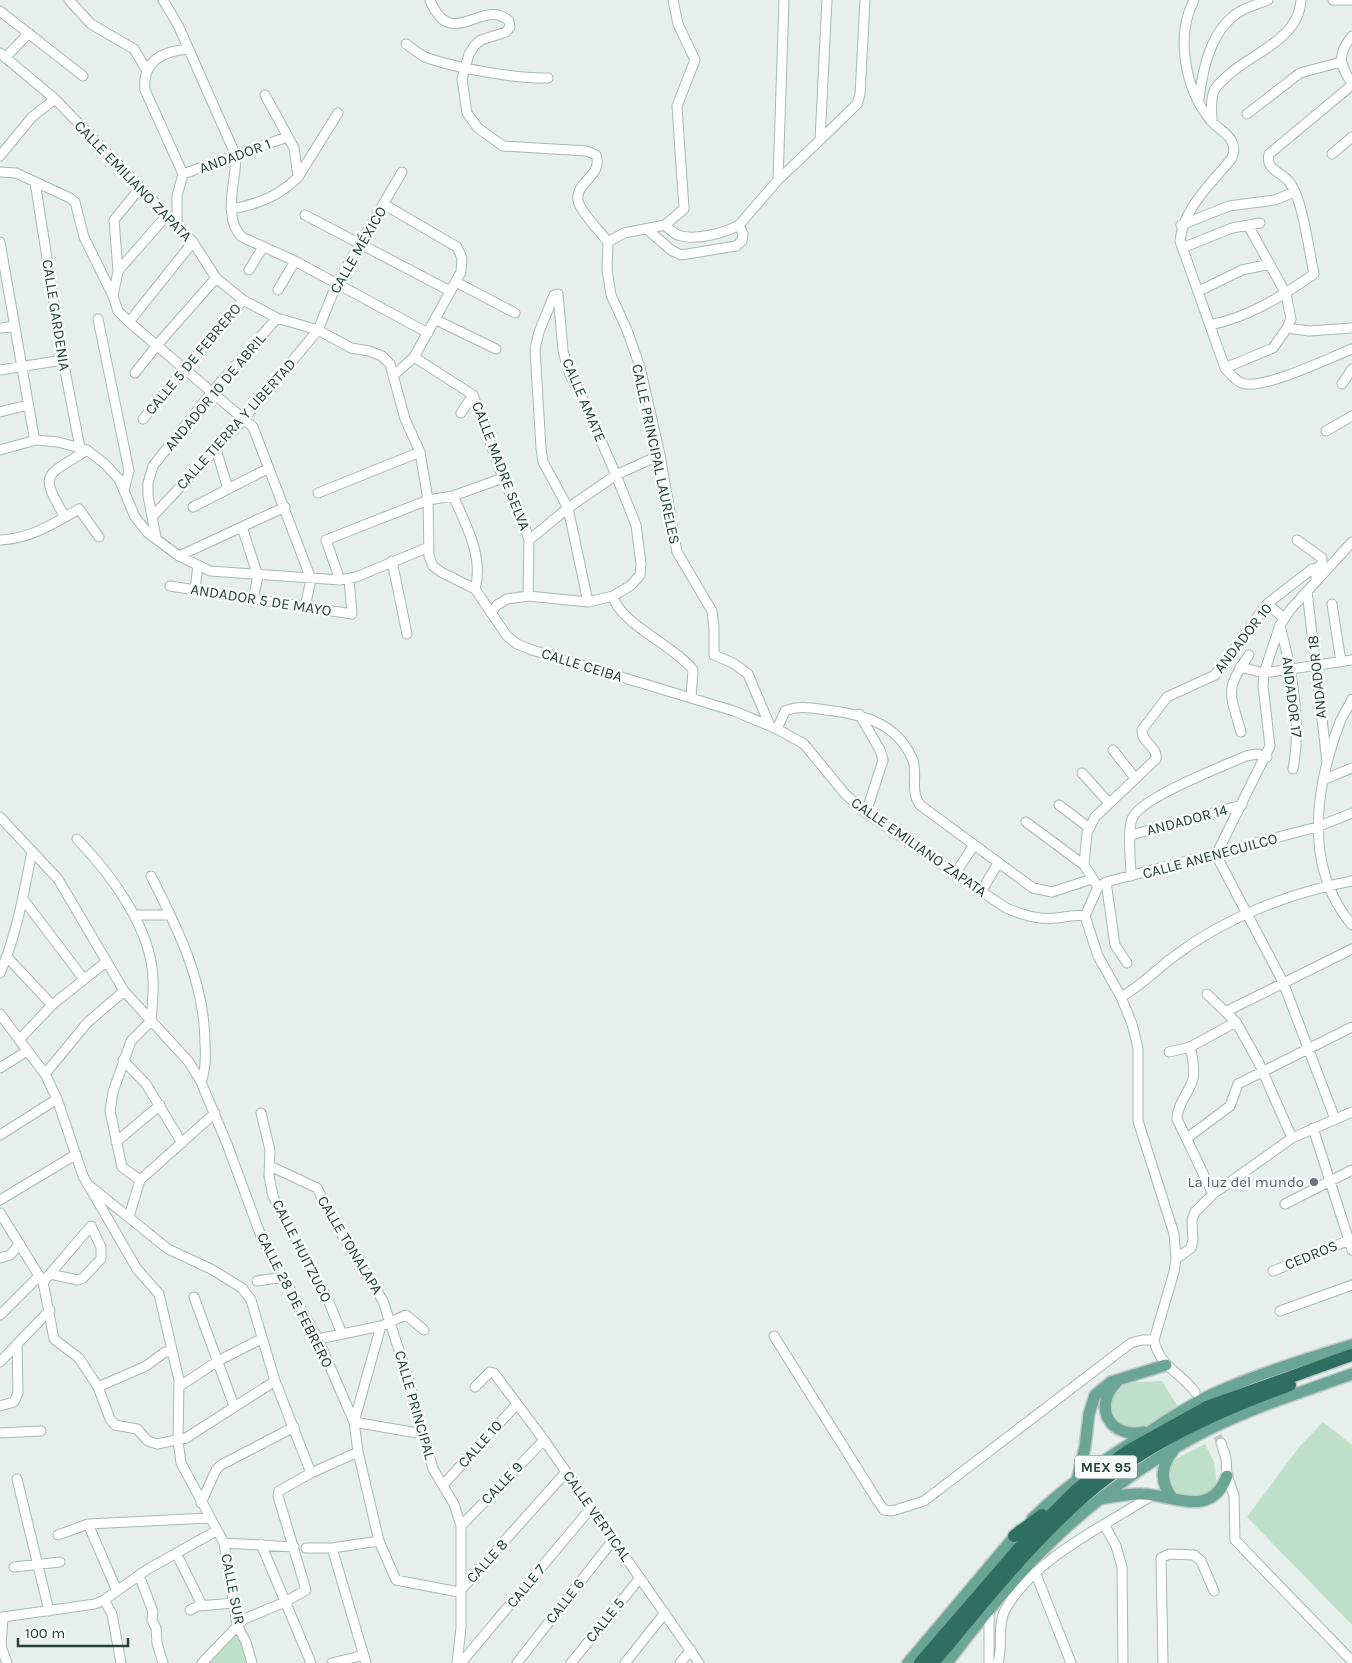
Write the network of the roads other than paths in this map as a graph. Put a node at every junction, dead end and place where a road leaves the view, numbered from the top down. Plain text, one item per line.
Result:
1 (69, 0) edge
2 (163, 0) edge
3 (430, 0) edge
4 (673, 0) edge
5 (784, 0) edge
6 (828, 0) edge
7 (865, 0) edge
8 (1194, 0) edge
9 (1268, 0) edge
10 (1301, 0) edge
11 (1334, 0) edge
12 (1352, 0) edge
13 (0, 11) edge
14 (28, 33) junction
15 (1352, 36) edge
16 (406, 44) dead end
17 (188, 49) junction
18 (3, 55) edge
19 (1341, 62) junction
20 (465, 66) junction
21 (147, 71) junction
22 (83, 76) dead end
23 (548, 78) dead end
24 (1352, 84) edge
25 (265, 96) dead end
26 (55, 99) junction
27 (1199, 101) junction
28 (338, 113) dead end
29 (1247, 114) dead end
30 (1212, 121) junction
31 (287, 137) junction
32 (1352, 137) edge
33 (820, 140) junction
34 (1332, 154) dead end
35 (0, 156) edge
36 (236, 156) junction
37 (0, 172) edge
38 (402, 172) dead end
39 (183, 174) junction
40 (298, 177) junction
41 (778, 180) junction
42 (35, 182) junction
43 (140, 188) junction
44 (1294, 192) junction
45 (384, 205) junction
46 (231, 209) junction
47 (167, 215) junction
48 (305, 215) dead end
49 (1260, 223) dead end
50 (177, 225) junction
51 (665, 225) junction
52 (739, 225) junction
53 (1181, 225) junction
54 (1248, 225) junction
55 (647, 229) junction
56 (680, 236) junction
57 (0, 242) edge
58 (193, 242) junction
59 (608, 242) junction
60 (361, 245) junction
61 (262, 247) junction
62 (1182, 248) junction
63 (671, 250) junction
64 (295, 261) junction
65 (1270, 264) junction
66 (249, 270) dead end
67 (118, 272) junction
68 (216, 278) junction
69 (456, 282) junction
70 (337, 283) junction
71 (278, 290) dead end
72 (1198, 290) junction
73 (450, 291) junction
74 (1286, 294) junction
75 (113, 296) junction
76 (243, 300) junction
77 (515, 313) dead end
78 (277, 318) junction
79 (98, 319) dead end
80 (436, 320) junction
81 (129, 322) junction
82 (1210, 325) junction
83 (14, 326) junction
84 (0, 328) edge
85 (1288, 328) junction
86 (1352, 328) edge
87 (318, 330) junction
88 (428, 333) junction
89 (157, 345) junction
90 (1352, 349) edge
91 (496, 350) dead end
92 (414, 357) junction
93 (63, 360) junction
94 (22, 367) junction
95 (1225, 368) junction
96 (1352, 369) edge
97 (0, 370) edge
98 (186, 370) junction
99 (136, 373) dead end
100 (394, 375) junction
101 (1342, 384) dead end
102 (212, 392) junction
103 (473, 395) junction
104 (28, 405) junction
105 (0, 412) edge
106 (462, 413) dead end
107 (1352, 416) edge
108 (143, 419) dead end
109 (244, 419) junction
110 (1326, 431) dead end
111 (36, 440) junction
112 (83, 449) junction
113 (216, 449) junction
114 (0, 450) edge
115 (420, 452) junction
116 (660, 454) junction
117 (269, 468) junction
118 (616, 475) junction
119 (503, 478) junction
120 (228, 489) junction
121 (124, 490) junction
122 (318, 493) dead end
123 (453, 496) junction
124 (428, 500) junction
125 (193, 507) dead end
126 (285, 508) junction
127 (568, 508) junction
128 (65, 517) junction
129 (152, 517) junction
130 (242, 527) junction
131 (99, 537) dead end
132 (156, 537) junction
133 (3, 540) edge
134 (529, 540) junction
135 (1297, 540) dead end
136 (1352, 542) edge
137 (429, 547) junction
138 (0, 549) edge
139 (179, 556) junction
140 (392, 561) junction
141 (198, 565) junction
142 (1316, 569) junction
143 (258, 576) junction
144 (310, 580) junction
145 (344, 580) junction
146 (1316, 581) junction
147 (170, 586) dead end
148 (475, 589) junction
149 (195, 590) junction
150 (1307, 591) junction
151 (528, 596) junction
152 (613, 596) junction
153 (253, 599) junction
154 (588, 602) junction
155 (1267, 604) junction
156 (1332, 604) dead end
157 (305, 607) junction
158 (491, 613) junction
159 (1282, 622) junction
160 (407, 634) dead end
161 (1249, 655) dead end
162 (1352, 660) edge
163 (1341, 662) junction
164 (1316, 665) junction
165 (1240, 667) junction
166 (1289, 669) junction
167 (1264, 673) junction
168 (691, 698) junction
169 (1352, 698) edge
170 (859, 714) junction
171 (774, 727) junction
172 (1241, 732) dead end
173 (1113, 750) dead end
174 (1267, 757) junction
175 (1327, 764) junction
176 (1352, 768) edge
177 (1293, 769) dead end
178 (1082, 773) dead end
179 (1136, 778) junction
180 (1323, 780) junction
181 (1109, 803) junction
182 (1060, 805) dead end
183 (1242, 805) junction
184 (866, 813) junction
185 (1352, 813) edge
186 (0, 817) edge
187 (1026, 822) dead end
188 (1088, 827) junction
189 (1316, 827) junction
190 (1131, 834) junction
191 (77, 839) dead end
192 (974, 845) junction
193 (32, 852) junction
194 (1216, 855) junction
195 (998, 863) junction
196 (1084, 865) junction
197 (955, 874) junction
198 (151, 876) dead end
199 (1131, 876) junction
200 (1092, 879) junction
201 (1352, 881) edge
202 (1102, 885) junction
203 (1328, 886) junction
204 (981, 892) junction
205 (22, 899) junction
206 (1246, 914) junction
207 (134, 915) junction
208 (170, 915) junction
209 (1085, 916) junction
210 (1352, 925) edge
211 (1352, 949) edge
212 (7, 957) junction
213 (106, 962) junction
214 (1127, 964) dead end
215 (0, 973) edge
216 (83, 978) junction
217 (1283, 982) junction
218 (124, 991) junction
219 (1207, 994) dead end
220 (1121, 997) junction
221 (52, 1004) junction
222 (1228, 1011) junction
223 (0, 1014) edge
224 (151, 1020) junction
225 (1236, 1022) junction
226 (1352, 1027) edge
227 (20, 1040) junction
228 (1190, 1047) junction
229 (1308, 1048) junction
230 (28, 1051) junction
231 (1169, 1052) dead end
232 (123, 1060) junction
233 (0, 1068) edge
234 (1263, 1071) junction
235 (45, 1074) junction
236 (201, 1082) junction
237 (57, 1099) junction
238 (160, 1105) junction
239 (1352, 1112) edge
240 (215, 1113) junction
241 (261, 1113) dead end
242 (1335, 1119) junction
243 (1313, 1128) junction
244 (0, 1135) edge
245 (1187, 1138) junction
246 (1292, 1138) junction
247 (116, 1142) junction
248 (182, 1143) junction
249 (75, 1155) junction
250 (270, 1166) junction
251 (1352, 1170) edge
252 (140, 1180) junction
253 (1330, 1181) junction
254 (87, 1184) junction
255 (1213, 1194) junction
256 (0, 1200) edge
257 (1285, 1204) dead end
258 (0, 1213) edge
259 (129, 1217) junction
260 (1350, 1240) edge
261 (20, 1244) junction
262 (1352, 1250) edge
263 (0, 1258) edge
264 (1176, 1259) junction
265 (1273, 1271) dead end
266 (50, 1274) junction
267 (284, 1276) junction
268 (41, 1279) junction
269 (257, 1281) dead end
270 (1352, 1285) edge
271 (194, 1297) dead end
272 (50, 1310) junction
273 (1280, 1311) dead end
274 (0, 1315) edge
275 (390, 1322) junction
276 (381, 1326) junction
277 (424, 1330) dead end
278 (342, 1334) junction
279 (774, 1336) dead end
280 (318, 1338) junction
281 (261, 1339) junction
282 (1154, 1340) junction
283 (17, 1344) junction
284 (1352, 1345) edge
285 (172, 1351) junction
286 (1352, 1356) edge
287 (0, 1361) edge
288 (218, 1361) junction
289 (1352, 1364) edge
290 (1166, 1365) junction
291 (1352, 1374) edge
292 (1122, 1377) junction
293 (275, 1381) junction
294 (180, 1386) junction
295 (475, 1387) dead end
296 (98, 1388) junction
297 (1195, 1392) dead end
298 (517, 1404) junction
299 (0, 1406) edge
300 (234, 1406) junction
301 (354, 1422) junction
302 (294, 1427) junction
303 (42, 1431) dead end
304 (1150, 1431) junction
305 (0, 1433) edge
306 (424, 1434) junction
307 (544, 1440) junction
308 (178, 1441) junction
309 (1221, 1443) tunnel mouth
310 (1176, 1448) junction
311 (358, 1452) junction
312 (566, 1472) junction
313 (311, 1473) junction
314 (1227, 1476) junction
315 (16, 1479) dead end
316 (443, 1485) junction
317 (1077, 1485) junction
318 (1153, 1495) junction
319 (1097, 1499) junction
320 (1173, 1499) junction
321 (201, 1503) junction
322 (591, 1508) junction
323 (209, 1518) junction
324 (88, 1524) junction
325 (461, 1526) junction
326 (1105, 1526) junction
327 (216, 1532) junction
328 (58, 1535) dead end
329 (1014, 1536) joint
330 (613, 1540) junction
331 (379, 1541) junction
332 (224, 1543) junction
333 (261, 1544) junction
334 (294, 1547) junction
335 (306, 1548) dead end
336 (332, 1548) junction
337 (176, 1553) junction
338 (60, 1562) dead end
339 (38, 1564) junction
340 (14, 1567) dead end
341 (1035, 1572) junction
342 (140, 1575) junction
343 (640, 1578) junction
344 (117, 1591) junction
345 (1214, 1591) dead end
346 (459, 1592) junction
347 (104, 1600) junction
348 (285, 1602) junction
349 (234, 1603) junction
350 (202, 1605) junction
351 (989, 1608) junction
352 (49, 1610) junction
353 (190, 1610) dead end
354 (665, 1614) junction
355 (238, 1624) junction
356 (691, 1650) junction
357 (365, 1659) edge
358 (1352, 1661) edge
359 (7, 1663) edge
360 (121, 1663) edge
361 (163, 1663) edge
362 (202, 1663) edge
363 (252, 1663) edge
364 (311, 1663) edge
365 (332, 1663) edge
366 (459, 1663) edge
367 (517, 1663) edge
368 (571, 1663) edge
369 (625, 1663) edge
370 (680, 1663) edge
371 (699, 1663) edge
372 (908, 1663) edge
373 (920, 1663) edge
374 (934, 1663) edge
375 (948, 1663) edge
376 (989, 1663) edge
377 (998, 1663) edge
378 (1071, 1663) edge
379 (1123, 1663) edge
380 (1163, 1663) edge

1 - 21 street
2 - 17 street
3 - 20 street
4 - 51 street
5 - 41 street
6 - 33 street
7 - 33 street
8 - 27 street
9 - 27 street
10 - 30 street
11 - 12 street
13 - 14 street
14 - 18 street
14 - 22 street
15 - 19 street
16 - 20 street
17 - 21 street
17 - 36 street
18 - 26 street, CALLE EMILIANO ZAPATA
19 - 24 street
19 - 29 street
20 - 23 street
20 - 59 street
21 - 39 street
24 - 44 street
25 - 31 street
26 - 35 street
26 - 43 street, CALLE EMILIANO ZAPATA
27 - 30 street
28 - 40 street
30 - 53 street
31 - 36 street, ANDADOR 1
31 - 40 street
32 - 34 street
33 - 41 street
36 - 39 street, ANDADOR 1
36 - 46 street
37 - 42 street
38 - 45 street, CALLE MÉXICO
39 - 50 street
40 - 46 street
41 - 52 street
42 - 75 street
42 - 93 street, CALLE GARDENIA
43 - 47 street, CALLE EMILIANO ZAPATA
43 - 67 street
44 - 53 street
44 - 74 street
45 - 60 street, CALLE MÉXICO
45 - 69 street
46 - 61 street
47 - 50 street, CALLE EMILIANO ZAPATA
47 - 67 street
48 - 60 street
49 - 54 street
50 - 58 street, CALLE EMILIANO ZAPATA
51 - 55 street
51 - 56 street
52 - 56 street
52 - 63 street
53 - 62 street
54 - 62 street
54 - 65 street
55 - 59 street
55 - 63 street
56 - 63 street
57 - 83 street
58 - 68 street, CALLE EMILIANO ZAPATA
58 - 81 street
59 - 116 street, CALLE PRINCIPAL LAURELES
60 - 70 street, CALLE MÉXICO
60 - 73 street
61 - 64 street
61 - 66 street
62 - 72 street
64 - 70 street
64 - 71 street
65 - 72 street
65 - 74 street
67 - 75 street
68 - 76 street, CALLE EMILIANO ZAPATA
68 - 89 street
69 - 73 street
69 - 77 street
70 - 87 street, CALLE MÉXICO
70 - 88 street
72 - 82 street
73 - 80 street
74 - 82 street
74 - 85 street
75 - 81 street
76 - 78 street, CALLE EMILIANO ZAPATA
76 - 98 street, CALLE 5 DE FEBRERO
78 - 87 street, CALLE EMILIANO ZAPATA
78 - 102 street, ANDADOR 10 DE ABRIL
79 - 121 street
80 - 88 street
80 - 91 street
81 - 89 street
82 - 95 street
83 - 84 street
83 - 94 street
85 - 86 street
85 - 95 street
87 - 100 street, CALLE EMILIANO ZAPATA
87 - 109 street, CALLE TIERRA Y LIBERTAD
88 - 92 street
89 - 98 street
89 - 99 street
90 - 95 street
92 - 100 street
92 - 103 street
93 - 94 street
93 - 112 street, CALLE GARDENIA
94 - 97 street
94 - 104 street
96 - 101 street
98 - 102 street
98 - 108 street, CALLE 5 DE FEBRERO
100 - 115 street, CALLE EMILIANO ZAPATA
102 - 109 street
102 - 129 street, ANDADOR 10 DE ABRIL
103 - 106 street
103 - 119 street, CALLE MADRE SELVA
104 - 105 street
104 - 111 street
107 - 110 street
109 - 113 street, CALLE TIERRA Y LIBERTAD
109 - 117 street
111 - 112 street
111 - 114 street
112 - 121 street
112 - 128 street
113 - 120 street
113 - 129 street, CALLE TIERRA Y LIBERTAD
115 - 122 street
115 - 124 street, CALLE EMILIANO ZAPATA
116 - 118 street
116 - 171 street, CALLE PRINCIPAL LAURELES
117 - 120 street
117 - 126 street
118 - 127 street
118 - 127 street, CALLE AMATE
118 - 152 street, CALLE AMATE
119 - 123 street
119 - 134 street, CALLE MADRE SELVA
120 - 125 street
121 - 132 street
123 - 124 street
123 - 148 street
124 - 137 street, CALLE EMILIANO ZAPATA
124 - 145 street
126 - 130 street
126 - 144 street
127 - 134 street
127 - 154 street
128 - 131 street
128 - 133 street
129 - 132 street
130 - 139 street
130 - 143 street
132 - 139 street
133 - 138 street
134 - 151 street, CALLE MADRE SELVA
135 - 142 street
136 - 146 street
137 - 140 street
137 - 148 street, CALLE CEIBA
139 - 141 street
140 - 145 street
140 - 160 street
141 - 143 street
141 - 149 street
142 - 146 street
142 - 155 street, ANDADOR 10
143 - 144 street
143 - 153 street
144 - 145 street
144 - 157 street
145 - 157 street, ANDADOR 5 DE MAYO
146 - 150 street
147 - 149 street, ANDADOR 5 DE MAYO
148 - 158 street, CALLE CEIBA
149 - 153 street, ANDADOR 5 DE MAYO
150 - 159 street
150 - 164 street, ANDADOR 18
151 - 154 street
151 - 158 street
152 - 154 street
152 - 168 street
153 - 157 street, ANDADOR 5 DE MAYO
155 - 159 street
155 - 179 street, ANDADOR 10
156 - 163 street
158 - 168 street, CALLE CEIBA
159 - 166 street, ANDADOR 17
159 - 167 street
161 - 165 street
162 - 163 street
163 - 164 street
164 - 166 street
164 - 175 street, ANDADOR 18
165 - 167 street
165 - 172 street
166 - 167 street
166 - 177 street, ANDADOR 17
167 - 174 street
168 - 171 street, CALLE CEIBA
169 - 175 street
170 - 171 street
170 - 184 street
170 - 192 street
171 - 184 street, CALLE EMILIANO ZAPATA
173 - 179 street
174 - 183 street
174 - 190 street
175 - 180 street
176 - 180 street
178 - 181 street
179 - 181 street
180 - 189 street
181 - 188 street
182 - 188 street
183 - 190 street, ANDADOR 14
183 - 194 street
184 - 197 street, CALLE EMILIANO ZAPATA
185 - 189 street, CALLE ANENECUILCO
186 - 193 street, CALLE 28 DE FEBRERO
187 - 196 street
188 - 196 street
189 - 194 street, CALLE ANENECUILCO
189 - 203 street
190 - 199 street
191 - 207 street
192 - 195 street
192 - 197 street
193 - 205 street
193 - 213 street, CALLE 28 DE FEBRERO
194 - 199 street, CALLE ANENECUILCO
194 - 206 street
195 - 200 street
195 - 204 street
196 - 200 street
197 - 204 street, CALLE EMILIANO ZAPATA
198 - 208 street
199 - 202 street, CALLE ANENECUILCO
200 - 202 street
201 - 203 street
202 - 209 street
202 - 214 street
203 - 206 street
203 - 210 street
204 - 209 street, CALLE EMILIANO ZAPATA
205 - 212 street
205 - 216 street
206 - 217 street
206 - 220 street
207 - 208 street
207 - 224 street
208 - 236 street
209 - 220 street
211 - 217 street
212 - 215 street
212 - 221 street
213 - 216 street
213 - 218 street, CALLE 28 DE FEBRERO
216 - 221 street
217 - 222 street
217 - 229 street
218 - 224 street, CALLE 28 DE FEBRERO
218 - 235 street
219 - 222 street
220 - 264 street
221 - 227 street
222 - 225 street
223 - 227 street
224 - 232 street
224 - 236 street, CALLE 28 DE FEBRERO
225 - 228 street
225 - 234 street
226 - 229 street
227 - 230 street
228 - 231 street
228 - 245 street
229 - 234 street
229 - 242 street
230 - 233 street
230 - 235 street
232 - 238 street
232 - 247 street
234 - 245 street
234 - 246 street
235 - 237 street
236 - 240 street, CALLE 28 DE FEBRERO
237 - 244 street
237 - 249 street
238 - 247 street
238 - 248 street
239 - 242 street
240 - 248 street
240 - 267 street, CALLE 28 DE FEBRERO
241 - 250 street, CALLE HUITZUCO
242 - 243 street
243 - 246 street
243 - 253 street
245 - 255 street
246 - 255 street
247 - 252 street
248 - 252 street
249 - 254 street
249 - 256 street
250 - 275 street, CALLE TONALAPA
250 - 278 street, CALLE HUITZUCO
251 - 253 street
252 - 259 street
253 - 257 street
253 - 260 street
254 - 259 street
254 - 285 street
255 - 264 street
258 - 261 street
259 - 281 street
260 - 262 street
260 - 265 street, CEDROS
261 - 263 street
261 - 268 street
264 - 282 street
266 - 266 street
266 - 268 street
267 - 269 street
267 - 280 street, CALLE 28 DE FEBRERO
268 - 272 street
268 - 274 street
270 - 273 street
271 - 288 street
272 - 283 street
272 - 296 street
275 - 276 street
275 - 277 street
275 - 306 street, CALLE PRINCIPAL
276 - 278 street
276 - 301 street
278 - 280 street
279 - 282 street
280 - 301 street, CALLE 28 DE FEBRERO
281 - 288 street
281 - 293 street
282 - 290 street
283 - 287 street
283 - 299 street
284 - 304 main road
285 - 294 street
285 - 296 street
286 - 317 highway, MEX 95
288 - 294 street
288 - 300 street
289 - 374 highway, MEX 95
290 - 292 main road
290 - 297 street
291 - 310 main road
292 - 304 main road
292 - 317 main road
293 - 300 street
293 - 302 street
294 - 308 street
295 - 298 street, CALLE VERTICAL
296 - 308 street
298 - 307 street, CALLE VERTICAL
298 - 316 street, CALLE 10
300 - 308 street
301 - 306 street
301 - 311 street, CALLE 28 DE FEBRERO
302 - 313 street
302 - 321 street
303 - 305 street
304 - 317 main road
306 - 316 street, CALLE PRINCIPAL
307 - 312 street, CALLE VERTICAL
307 - 325 street, CALLE 9
308 - 321 street
309 - 314 street
310 - 319 main road
310 - 320 main road
311 - 313 street
311 - 331 street, CALLE 28 DE FEBRERO
312 - 322 street, CALLE VERTICAL
312 - 346 street, CALLE 8
313 - 334 street
314 - 320 main road
314 - 358 street
315 - 339 street
316 - 325 street, CALLE PRINCIPAL
317 - 329 highway
317 - 373 highway, MEX 95
318 - 319 main road
318 - 320 main road
318 - 326 street
319 - 351 main road
321 - 323 street
322 - 330 street, CALLE VERTICAL
322 - 366 street, CALLE 7
323 - 324 street
323 - 327 street
324 - 328 street
324 - 344 street
325 - 346 street, CALLE PRINCIPAL
326 - 341 street
326 - 379 street
327 - 332 street
327 - 337 street
329 - 372 main road
330 - 343 street, CALLE VERTICAL
330 - 367 street, CALLE 6
331 - 336 street
331 - 346 street, CALLE 8
332 - 333 street
332 - 349 street, CALLE SUR
333 - 334 street
333 - 348 street
334 - 348 street
335 - 336 street
336 - 357 street
337 - 342 street
337 - 350 street
338 - 339 street
339 - 340 street
339 - 352 street
341 - 377 street
341 - 378 street
342 - 344 street
342 - 361 street
343 - 354 street, CALLE VERTICAL
343 - 368 street, CALLE 5
344 - 347 street
345 - 380 street
346 - 366 street, CALLE PRINCIPAL
347 - 352 street
347 - 360 street
348 - 355 street
348 - 364 street
349 - 350 street
349 - 355 street, CALLE SUR
350 - 353 street
351 - 375 main road
351 - 376 street
352 - 359 street
354 - 356 street, CALLE VERTICAL
354 - 369 street
355 - 362 street
355 - 363 street, CALLE SUR
356 - 370 street
356 - 371 street, CALLE VERTICAL
357 - 365 street

